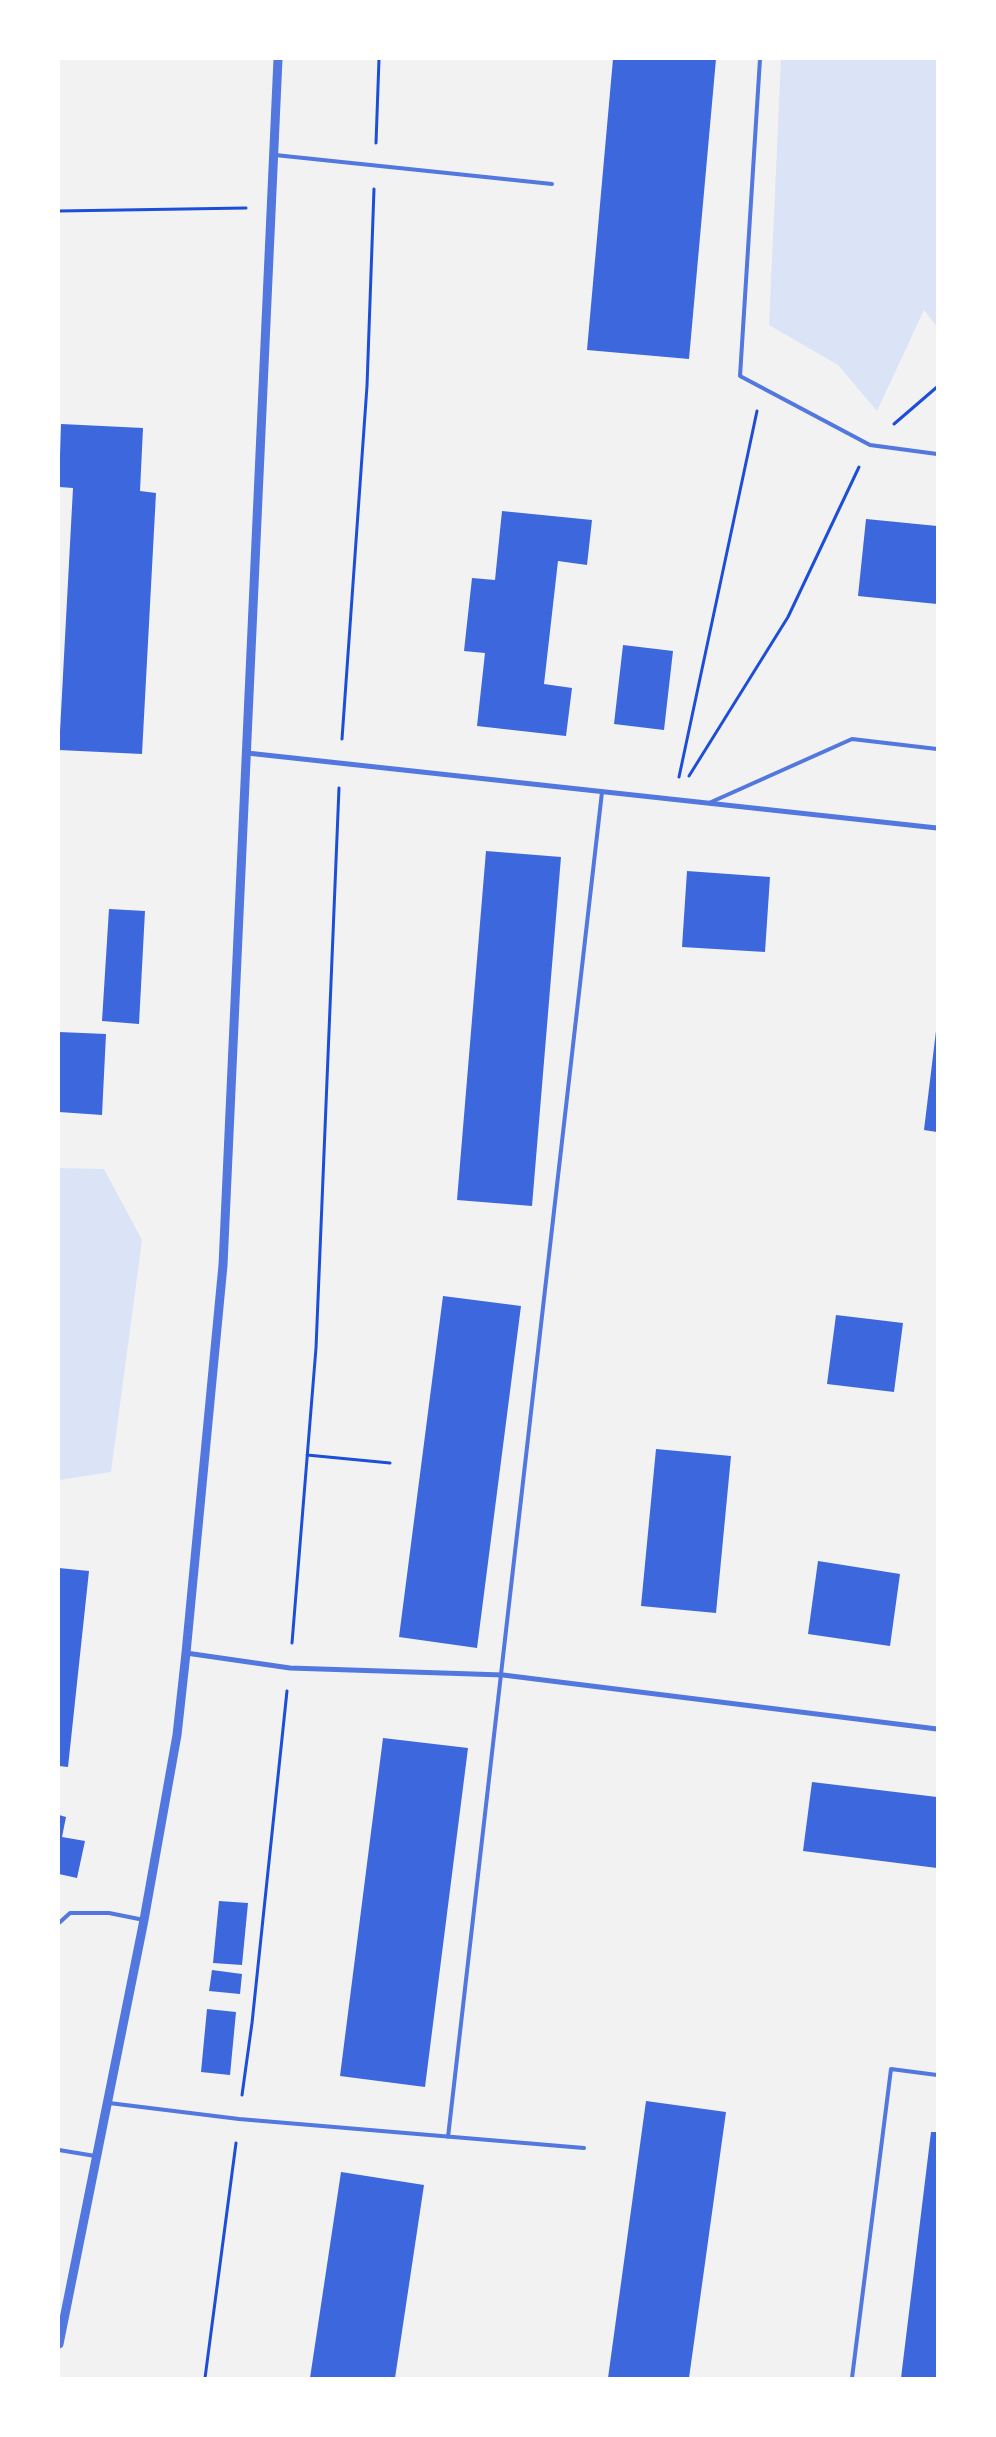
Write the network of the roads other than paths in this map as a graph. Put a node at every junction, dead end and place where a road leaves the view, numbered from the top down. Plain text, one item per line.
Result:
1 (278, 59) edge
2 (760, 59) edge
3 (275, 155) junction
4 (552, 184) dead end
5 (937, 454) edge
6 (937, 750) edge
7 (247, 753) junction
8 (602, 792) junction
9 (707, 803) junction
10 (937, 828) edge
11 (186, 1653) junction
12 (503, 1675) junction
13 (937, 1729) edge
14 (144, 1920) junction
15 (59, 1922) edge
16 (937, 2075) edge
17 (106, 2103) junction
18 (448, 2137) junction
19 (584, 2148) dead end
20 (59, 2150) edge
21 (95, 2156) junction
22 (59, 2344) edge
23 (852, 2378) edge

1 - 3 street
2 - 5 lane
3 - 4 lane
3 - 7 street
6 - 9 lane
7 - 8 street
7 - 11 street
8 - 9 street
8 - 12 lane
9 - 10 street
11 - 12 street
11 - 14 street
12 - 13 street
12 - 18 lane
14 - 15 lane
14 - 17 street
16 - 23 lane
17 - 18 lane
17 - 21 street
18 - 19 lane
20 - 21 lane
21 - 22 street

